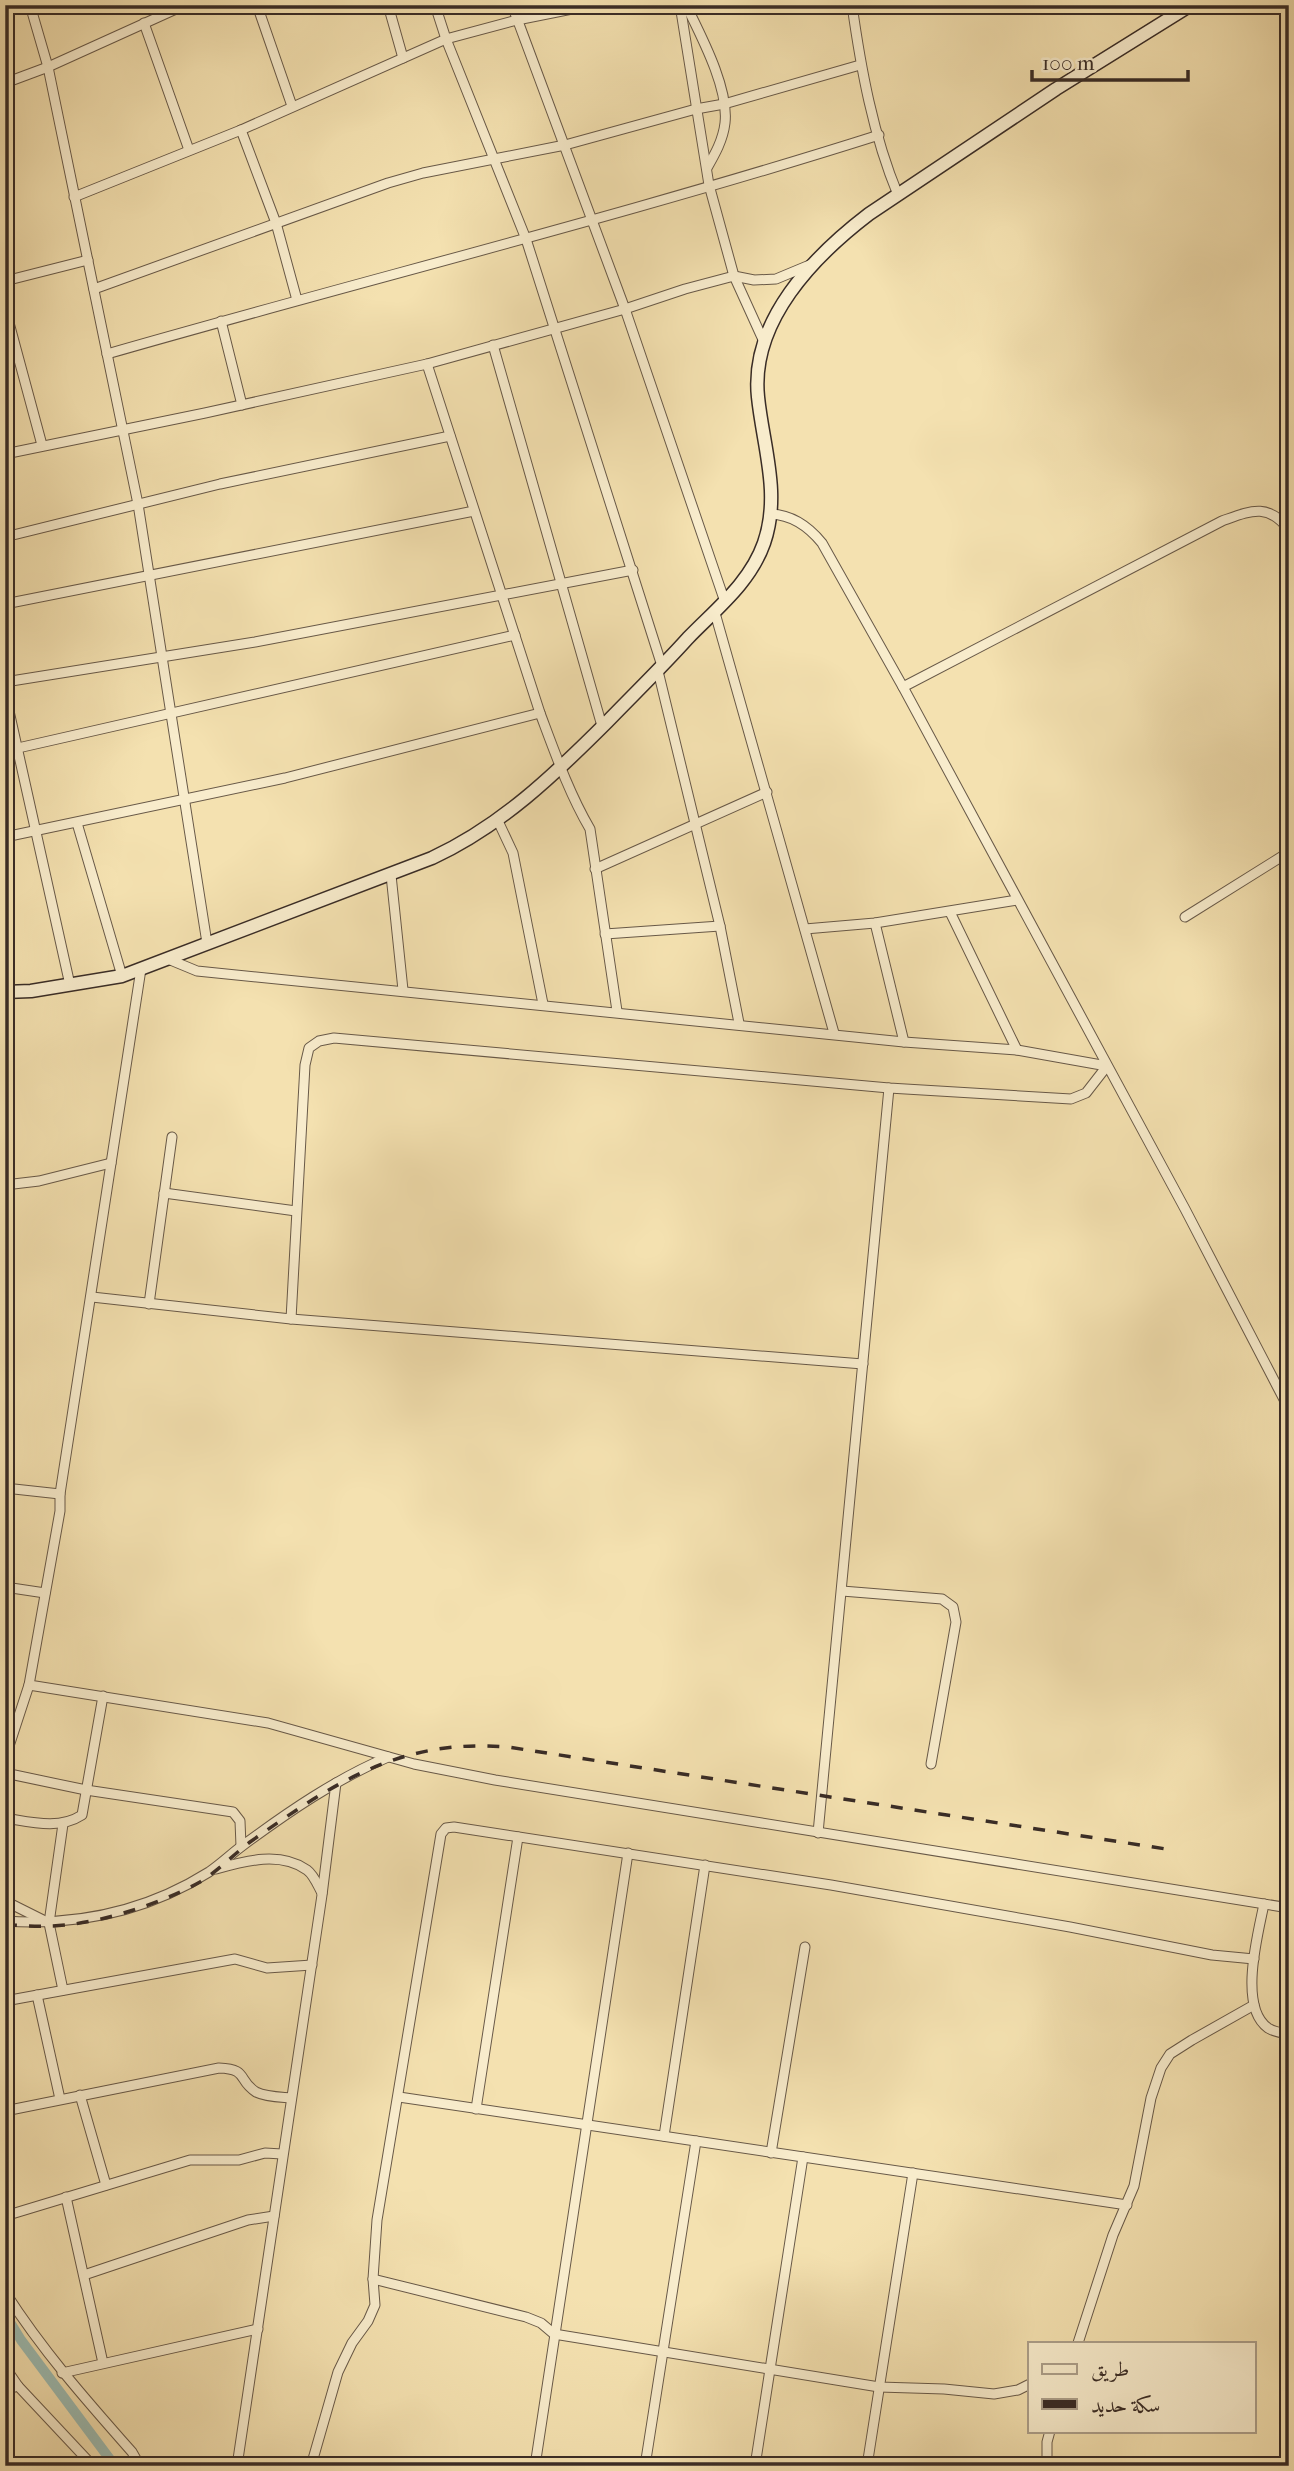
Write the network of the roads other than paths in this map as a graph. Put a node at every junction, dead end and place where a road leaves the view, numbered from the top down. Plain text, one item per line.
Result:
1 (30, 5) edge
2 (186, 5) edge
3 (257, 5) edge
4 (388, 5) edge
5 (435, 5) edge
6 (512, 5) edge
7 (592, 5) edge
8 (680, 5) edge
9 (686, 5) edge
10 (852, 5) edge
11 (1191, 5) edge
12 (517, 20) junction
13 (144, 23) junction
14 (446, 39) junction
15 (403, 58) junction
16 (860, 65) junction
17 (48, 67) junction
18 (5, 83) edge
19 (724, 104) junction
20 (292, 106) junction
21 (696, 108) junction
22 (241, 130) junction
23 (879, 135) junction
24 (565, 145) junction
25 (189, 150) junction
26 (493, 159) junction
27 (707, 168) junction
28 (709, 185) junction
29 (898, 195) junction
30 (74, 197) junction
31 (593, 221) junction
32 (276, 223) junction
33 (526, 239) junction
34 (88, 260) junction
35 (813, 264) junction
36 (734, 276) junction
37 (5, 281) edge
38 (94, 289) junction
39 (297, 300) junction
40 (5, 308) edge
41 (625, 309) junction
42 (221, 321) junction
43 (554, 328) junction
44 (764, 342) junction
45 (493, 345) junction
46 (107, 354) junction
47 (427, 364) junction
48 (242, 405) junction
49 (123, 430) junction
50 (450, 436) junction
51 (42, 446) junction
52 (5, 454) edge
53 (138, 505) junction
54 (474, 511) junction
55 (771, 513) junction
56 (1289, 530) edge
57 (5, 537) edge
58 (633, 570) junction
59 (148, 575) junction
60 (562, 584) junction
61 (502, 596) junction
62 (725, 602) junction
63 (5, 604) edge
64 (715, 613) junction
65 (515, 635) junction
66 (163, 656) junction
67 (660, 668) junction
68 (5, 682) edge
69 (903, 687) junction
70 (5, 693) edge
71 (171, 712) junction
72 (540, 713) junction
73 (603, 726) junction
74 (18, 748) junction
75 (561, 768) junction
76 (767, 792) junction
77 (185, 798) junction
78 (498, 821) junction
79 (77, 823) junction
80 (697, 824) junction
81 (36, 831) junction
82 (5, 837) edge
83 (1289, 852) edge
84 (595, 869) junction
85 (391, 875) junction
86 (1017, 901) junction
87 (950, 912) junction
88 (1185, 917) dead end
89 (875, 923) junction
90 (720, 926) junction
91 (805, 929) junction
92 (605, 934) junction
93 (207, 943) junction
94 (168, 959) junction
95 (141, 969) junction
96 (122, 976) junction
97 (71, 985) junction
98 (403, 990) junction
99 (5, 992) edge
100 (543, 1004) junction
101 (617, 1011) junction
102 (739, 1023) junction
103 (834, 1033) junction
104 (904, 1042) junction
105 (1017, 1050) junction
106 (1107, 1066) junction
107 (889, 1088) junction
108 (172, 1137) dead end
109 (111, 1163) junction
110 (5, 1185) edge
111 (164, 1193) junction
112 (296, 1211) junction
113 (92, 1297) junction
114 (149, 1304) junction
115 (291, 1319) junction
116 (863, 1364) junction
117 (1289, 1409) edge
118 (5, 1488) edge
119 (60, 1494) junction
120 (5, 1587) edge
121 (842, 1591) junction
122 (45, 1593) junction
123 (29, 1685) junction
124 (103, 1696) junction
125 (5, 1746) edge
126 (388, 1757) junction
127 (931, 1764) dead end
128 (5, 1773) edge
129 (336, 1783) junction
130 (86, 1790) junction
131 (5, 1818) edge
132 (63, 1824) junction
133 (818, 1833) junction
134 (518, 1838) junction
135 (241, 1846) junction
136 (628, 1853) junction
137 (705, 1865) junction
138 (211, 1871) junction
139 (322, 1895) junction
140 (5, 1901) edge
141 (1264, 1904) junction
142 (1289, 1908) edge
143 (5, 1921) edge
144 (49, 1923) junction
145 (805, 1947) dead end
146 (1254, 1959) junction
147 (312, 1965) junction
148 (63, 1990) junction
149 (37, 1995) junction
150 (5, 2000) edge
151 (1254, 2005) junction
152 (1289, 2034) edge
153 (80, 2095) junction
154 (399, 2097) junction
155 (291, 2098) junction
156 (60, 2099) junction
157 (476, 2109) junction
158 (5, 2111) edge
159 (586, 2123) junction
160 (664, 2136) junction
161 (696, 2141) junction
162 (771, 2153) junction
163 (282, 2154) junction
164 (803, 2157) junction
165 (913, 2173) junction
166 (106, 2185) junction
167 (66, 2197) junction
168 (1127, 2204) junction
169 (5, 2216) edge
170 (274, 2216) junction
171 (84, 2275) junction
172 (373, 2279) junction
173 (5, 2292) edge
174 (258, 2329) junction
175 (554, 2334) junction
176 (1078, 2342) edge
177 (662, 2352) junction
178 (103, 2363) junction
179 (5, 2367) edge
180 (769, 2369) junction
181 (62, 2373) junction
182 (1028, 2385) edge
183 (18, 2386) junction
184 (879, 2387) junction
185 (5, 2390) edge
186 (1050, 2432) edge
187 (93, 2466) edge
188 (140, 2466) edge
189 (237, 2466) edge
190 (312, 2466) edge
191 (535, 2466) edge
192 (645, 2466) edge
193 (755, 2466) edge
194 (867, 2466) edge
195 (1047, 2466) edge

1 - 17 street
2 - 13 street
3 - 20 street
4 - 15 street
5 - 14 street
6 - 12 street
7 - 12 street
8 - 21 street
9 - 19 street
10 - 16 street
11 - 29 street
12 - 14 street
12 - 24 street
13 - 17 street
13 - 25 street
14 - 15 street
14 - 26 street
15 - 20 street
16 - 19 street
16 - 23 street
17 - 18 street
17 - 30 street
19 - 21 street
19 - 27 street
20 - 22 street
21 - 24 street
21 - 27 street
22 - 25 street
22 - 32 street
23 - 28 street
23 - 29 street
24 - 26 street
24 - 31 street
25 - 30 street
26 - 32 street
26 - 33 street
27 - 28 street
28 - 31 street
28 - 36 street
29 - 35 street
30 - 34 street
31 - 33 street
31 - 41 street
32 - 38 street
32 - 39 street
33 - 39 street
33 - 43 street
34 - 37 street
34 - 38 street
35 - 36 street
35 - 44 street
36 - 41 street
36 - 44 street
38 - 46 street
39 - 42 street
40 - 51 street
41 - 43 street
41 - 62 street
42 - 46 street
42 - 48 street
43 - 45 street
43 - 58 street
44 - 55 street
45 - 47 street
45 - 60 street
46 - 49 street
47 - 48 street
47 - 50 street
48 - 49 street
49 - 51 street
49 - 53 street
50 - 53 street
50 - 54 street
51 - 52 street
53 - 57 street
53 - 59 street
54 - 59 street
54 - 61 street
55 - 62 street
55 - 69 street
56 - 69 street
58 - 60 street
58 - 67 street
59 - 63 street
59 - 66 street
60 - 61 street
60 - 73 street
61 - 65 street
61 - 66 street
62 - 64 street
64 - 67 street
64 - 76 street
65 - 71 street
65 - 72 street
66 - 68 street
66 - 71 street
67 - 73 street
67 - 80 street
69 - 86 street
70 - 74 street
71 - 74 street
71 - 77 street
72 - 75 street
72 - 77 street
73 - 75 street
74 - 81 street
75 - 78 street
75 - 84 street
76 - 80 street
76 - 91 street
77 - 79 street
77 - 93 street
78 - 85 street
78 - 100 street
79 - 81 street
79 - 96 street
80 - 84 street
80 - 90 street
81 - 82 street
81 - 97 street
83 - 88 street
84 - 92 street
85 - 93 street
85 - 98 street
86 - 87 street
86 - 106 street
87 - 89 street
87 - 105 street
89 - 91 street
89 - 104 street
90 - 92 street
90 - 102 street
91 - 103 street
92 - 101 street
93 - 94 street
94 - 95 street
94 - 98 street
95 - 96 street
95 - 109 street
96 - 97 street
97 - 99 street
98 - 100 street
100 - 101 street
101 - 102 street
102 - 103 street
103 - 104 street
104 - 105 street
105 - 106 street
106 - 107 street
106 - 117 street
107 - 112 street
107 - 116 street
108 - 111 street
109 - 110 street
109 - 113 street
111 - 112 street
111 - 114 street
112 - 115 street
113 - 114 street
113 - 119 street
114 - 115 street
115 - 116 street
116 - 121 street
118 - 119 street
119 - 122 street
120 - 122 street
121 - 127 street
121 - 133 street
122 - 123 street
123 - 124 street
123 - 125 street
124 - 126 street
124 - 130 street
126 - 129 street
126 - 133 street
128 - 130 street
129 - 135 street
129 - 139 street
130 - 132 street
130 - 135 street
131 - 132 street
132 - 144 street
133 - 141 street
134 - 136 street
134 - 154 street
134 - 157 street
135 - 138 street
136 - 137 street
136 - 159 street
137 - 146 street
137 - 160 street
138 - 139 street
138 - 144 street
139 - 147 street
140 - 144 street
141 - 142 street
141 - 146 street
143 - 144 street
144 - 148 street
145 - 162 street
146 - 151 street
147 - 148 street
147 - 155 street
148 - 149 street
149 - 150 street
149 - 156 street
151 - 152 street
151 - 168 street
153 - 155 street
153 - 156 street
153 - 166 street
154 - 157 street
154 - 172 street
155 - 163 street
156 - 158 street
157 - 159 street
159 - 160 street
159 - 175 street
160 - 161 street
161 - 162 street
161 - 177 street
162 - 164 street
163 - 166 street
163 - 170 street
164 - 165 street
164 - 180 street
165 - 168 street
165 - 184 street
166 - 167 street
167 - 169 street
167 - 171 street
168 - 176 street
170 - 171 street
170 - 174 street
171 - 178 street
172 - 175 street
172 - 190 street
173 - 181 street
174 - 178 street
174 - 189 street
175 - 177 street
175 - 191 street
177 - 180 street
177 - 192 street
178 - 181 street
179 - 183 street
180 - 184 street
180 - 193 street
181 - 188 street
182 - 184 street
183 - 185 street
183 - 187 street
184 - 194 street
186 - 195 street

